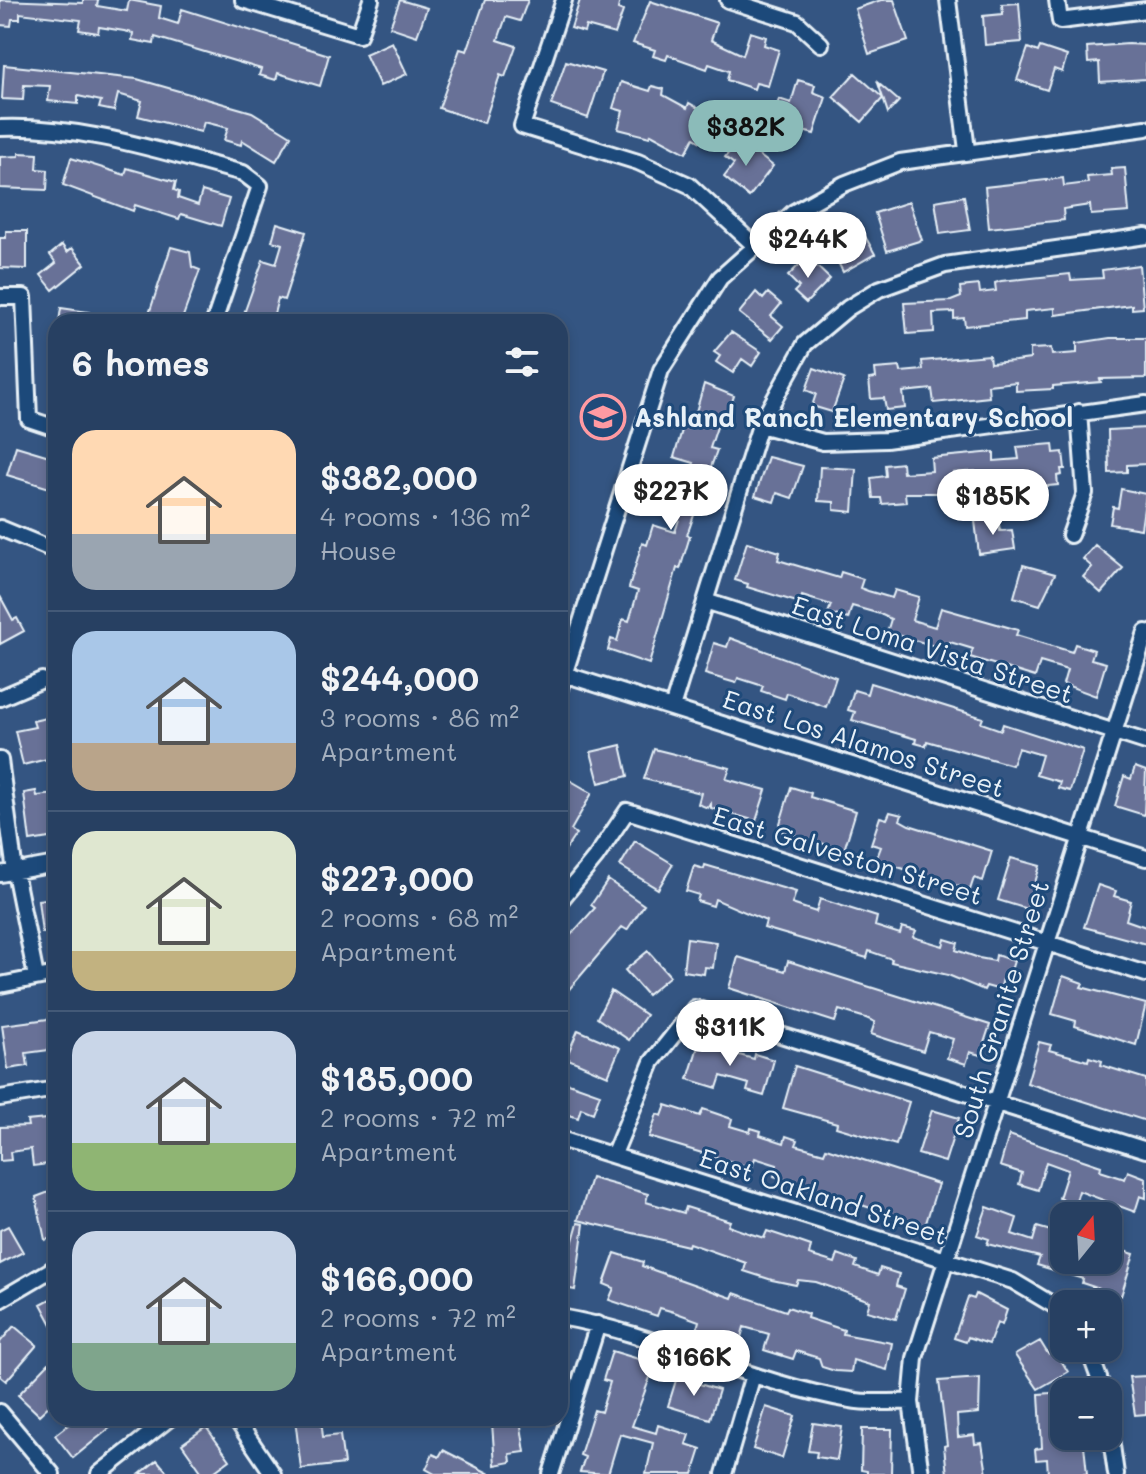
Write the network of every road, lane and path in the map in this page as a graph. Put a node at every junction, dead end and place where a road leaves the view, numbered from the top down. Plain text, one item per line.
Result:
1 (243, 0) edge
2 (371, 0) edge
3 (564, 0) edge
4 (728, 0) edge
5 (948, 0) edge
6 (1057, 0) edge
7 (1146, 10) edge
8 (821, 44) dead end
9 (0, 128) edge
10 (1146, 128) edge
11 (967, 150) junction
12 (1146, 236) edge
13 (754, 245) junction
14 (0, 297) edge
15 (217, 314) edge
16 (1146, 404) edge
17 (1079, 412) junction
18 (48, 425) edge
19 (760, 425) junction
20 (0, 528) edge
21 (1070, 535) dead end
22 (48, 548) edge
23 (705, 601) junction
24 (1146, 632) edge
25 (568, 666) edge
26 (42, 680) dead end
27 (568, 683) edge
28 (0, 698) edge
29 (672, 708) junction
30 (1114, 732) junction
31 (1146, 742) edge
32 (0, 760) edge
33 (1080, 837) junction
34 (1146, 858) edge
35 (48, 865) edge
36 (7, 873) edge
37 (568, 890) edge
38 (1046, 942) junction
39 (1146, 974) edge
40 (48, 975) edge
41 (36, 977) junction
42 (0, 985) edge
43 (48, 1090) edge
44 (0, 1098) edge
45 (998, 1103) junction
46 (568, 1141) edge
47 (1146, 1150) edge
48 (614, 1154) junction
49 (946, 1260) junction
50 (48, 1272) edge
51 (0, 1300) edge
52 (1050, 1303) edge
53 (568, 1318) edge
54 (598, 1324) junction
55 (753, 1375) junction
56 (911, 1402) junction
57 (0, 1412) edge
58 (568, 1420) edge
59 (160, 1426) edge
60 (240, 1426) edge
61 (566, 1426) edge
62 (1113, 1450) edge
63 (52, 1474) edge
64 (99, 1474) edge
65 (273, 1474) edge
66 (551, 1474) edge
67 (724, 1474) edge
68 (921, 1474) edge
69 (1116, 1474) edge

1 - 2 street
3 - 13 street
4 - 8 street
5 - 11 street
6 - 7 street
9 - 15 street
10 - 11 street
11 - 13 street
12 - 19 street
13 - 25 street
14 - 18 street
16 - 17 street
17 - 19 street
17 - 21 street
19 - 23 street
20 - 22 street
23 - 29 street
23 - 30 street, East Loma Vista Street
24 - 30 street, South Granite Street
26 - 28 street
27 - 29 street, East Los Alamos Street
29 - 33 street, East Los Alamos Street
30 - 31 street, East Loma Vista Street
30 - 33 street, South Granite Street
32 - 36 street
33 - 34 street, East Los Alamos Street
33 - 38 street, South Granite Street
35 - 36 street
36 - 41 street
37 - 38 street, East Galveston Street
38 - 39 street, East Galveston Street
38 - 45 street, South Granite Street
40 - 41 street
41 - 42 street
43 - 44 street
45 - 47 street
45 - 48 street
45 - 49 street, South Granite Street
46 - 48 street, East Oakland Street
48 - 49 street, East Oakland Street
49 - 52 street, East Oakland Street
49 - 56 street, South Granite Street
50 - 51 street
53 - 54 street
54 - 55 street
54 - 58 street
55 - 56 street
55 - 67 street
56 - 68 street, South Granite Street
57 - 63 street
59 - 64 street
60 - 65 street
61 - 66 street
62 - 69 street

